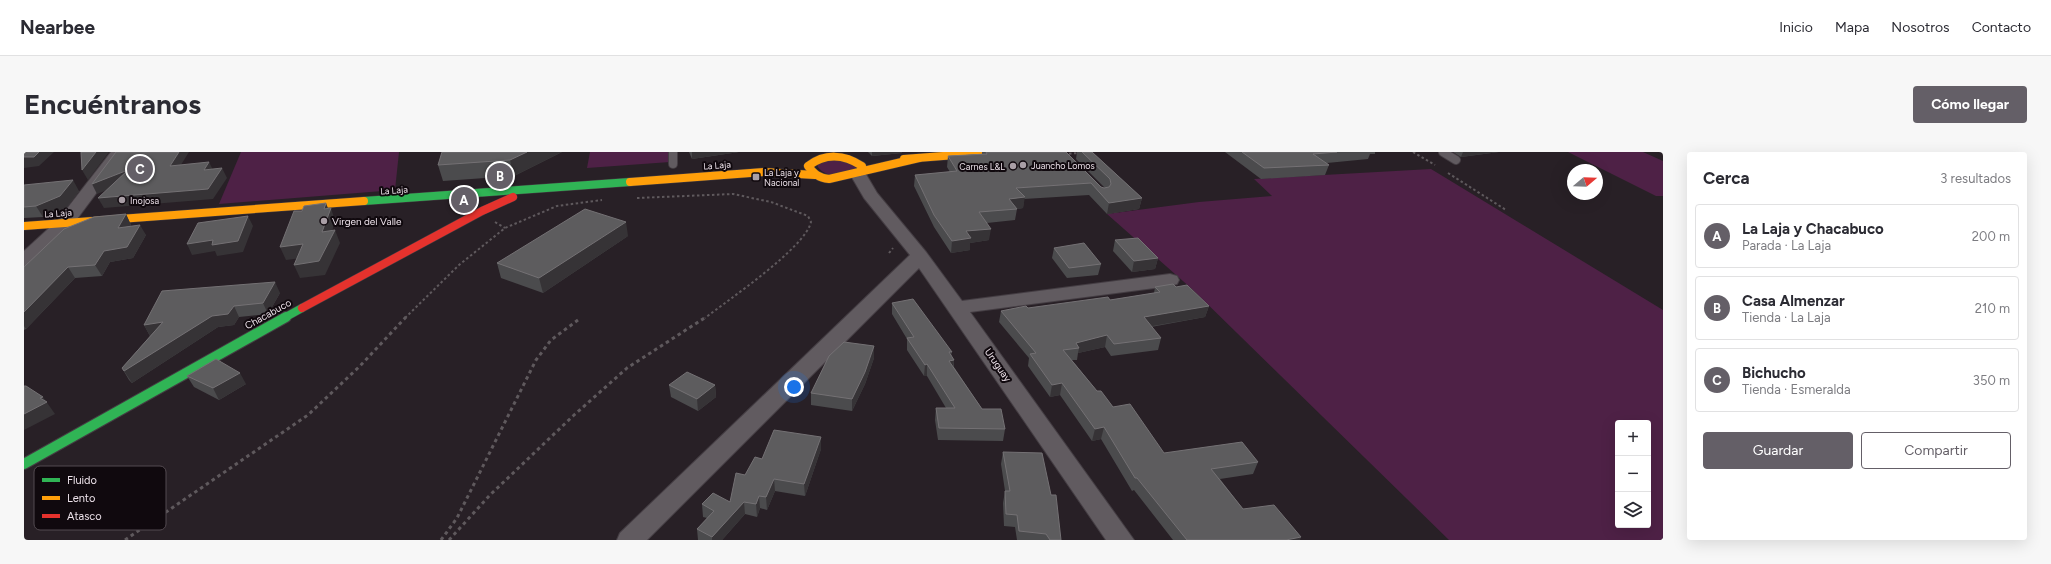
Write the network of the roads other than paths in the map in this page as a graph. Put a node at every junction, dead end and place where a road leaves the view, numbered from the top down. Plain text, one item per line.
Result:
1 (119, 152) edge
2 (673, 152) edge
3 (995, 152) edge
4 (1443, 152) edge
5 (842, 155) edge
6 (814, 158) edge
7 (919, 158) junction
8 (1456, 160) dead end
9 (673, 164) dead end
10 (764, 172) junction
11 (859, 173) junction
12 (822, 177) junction
13 (527, 190) junction
14 (870, 195) junction
15 (65, 223) junction
16 (24, 226) edge
17 (920, 256) junction
18 (24, 261) edge
19 (1170, 280) dead end
20 (957, 308) junction
21 (24, 464) edge
22 (630, 540) edge
23 (1121, 540) edge

1 - 15 street
2 - 9 lane
3 - 7 main road
4 - 8 lane
5 - 6 main road, La Laja
5 - 7 main road
5 - 11 main road
6 - 10 main road, La Laja
6 - 12 main road
7 - 11 main road
10 - 12 main road, La Laja
10 - 13 main road, La Laja
11 - 12 main road, La Laja
11 - 14 street, Uruguay
12 - 14 street, Uruguay
13 - 15 main road, La Laja
13 - 21 main road, Chacabuco
14 - 17 street, Uruguay
15 - 16 main road, La Laja
15 - 18 street
17 - 20 street, Uruguay
17 - 22 street
19 - 20 street
20 - 23 street, Uruguay

